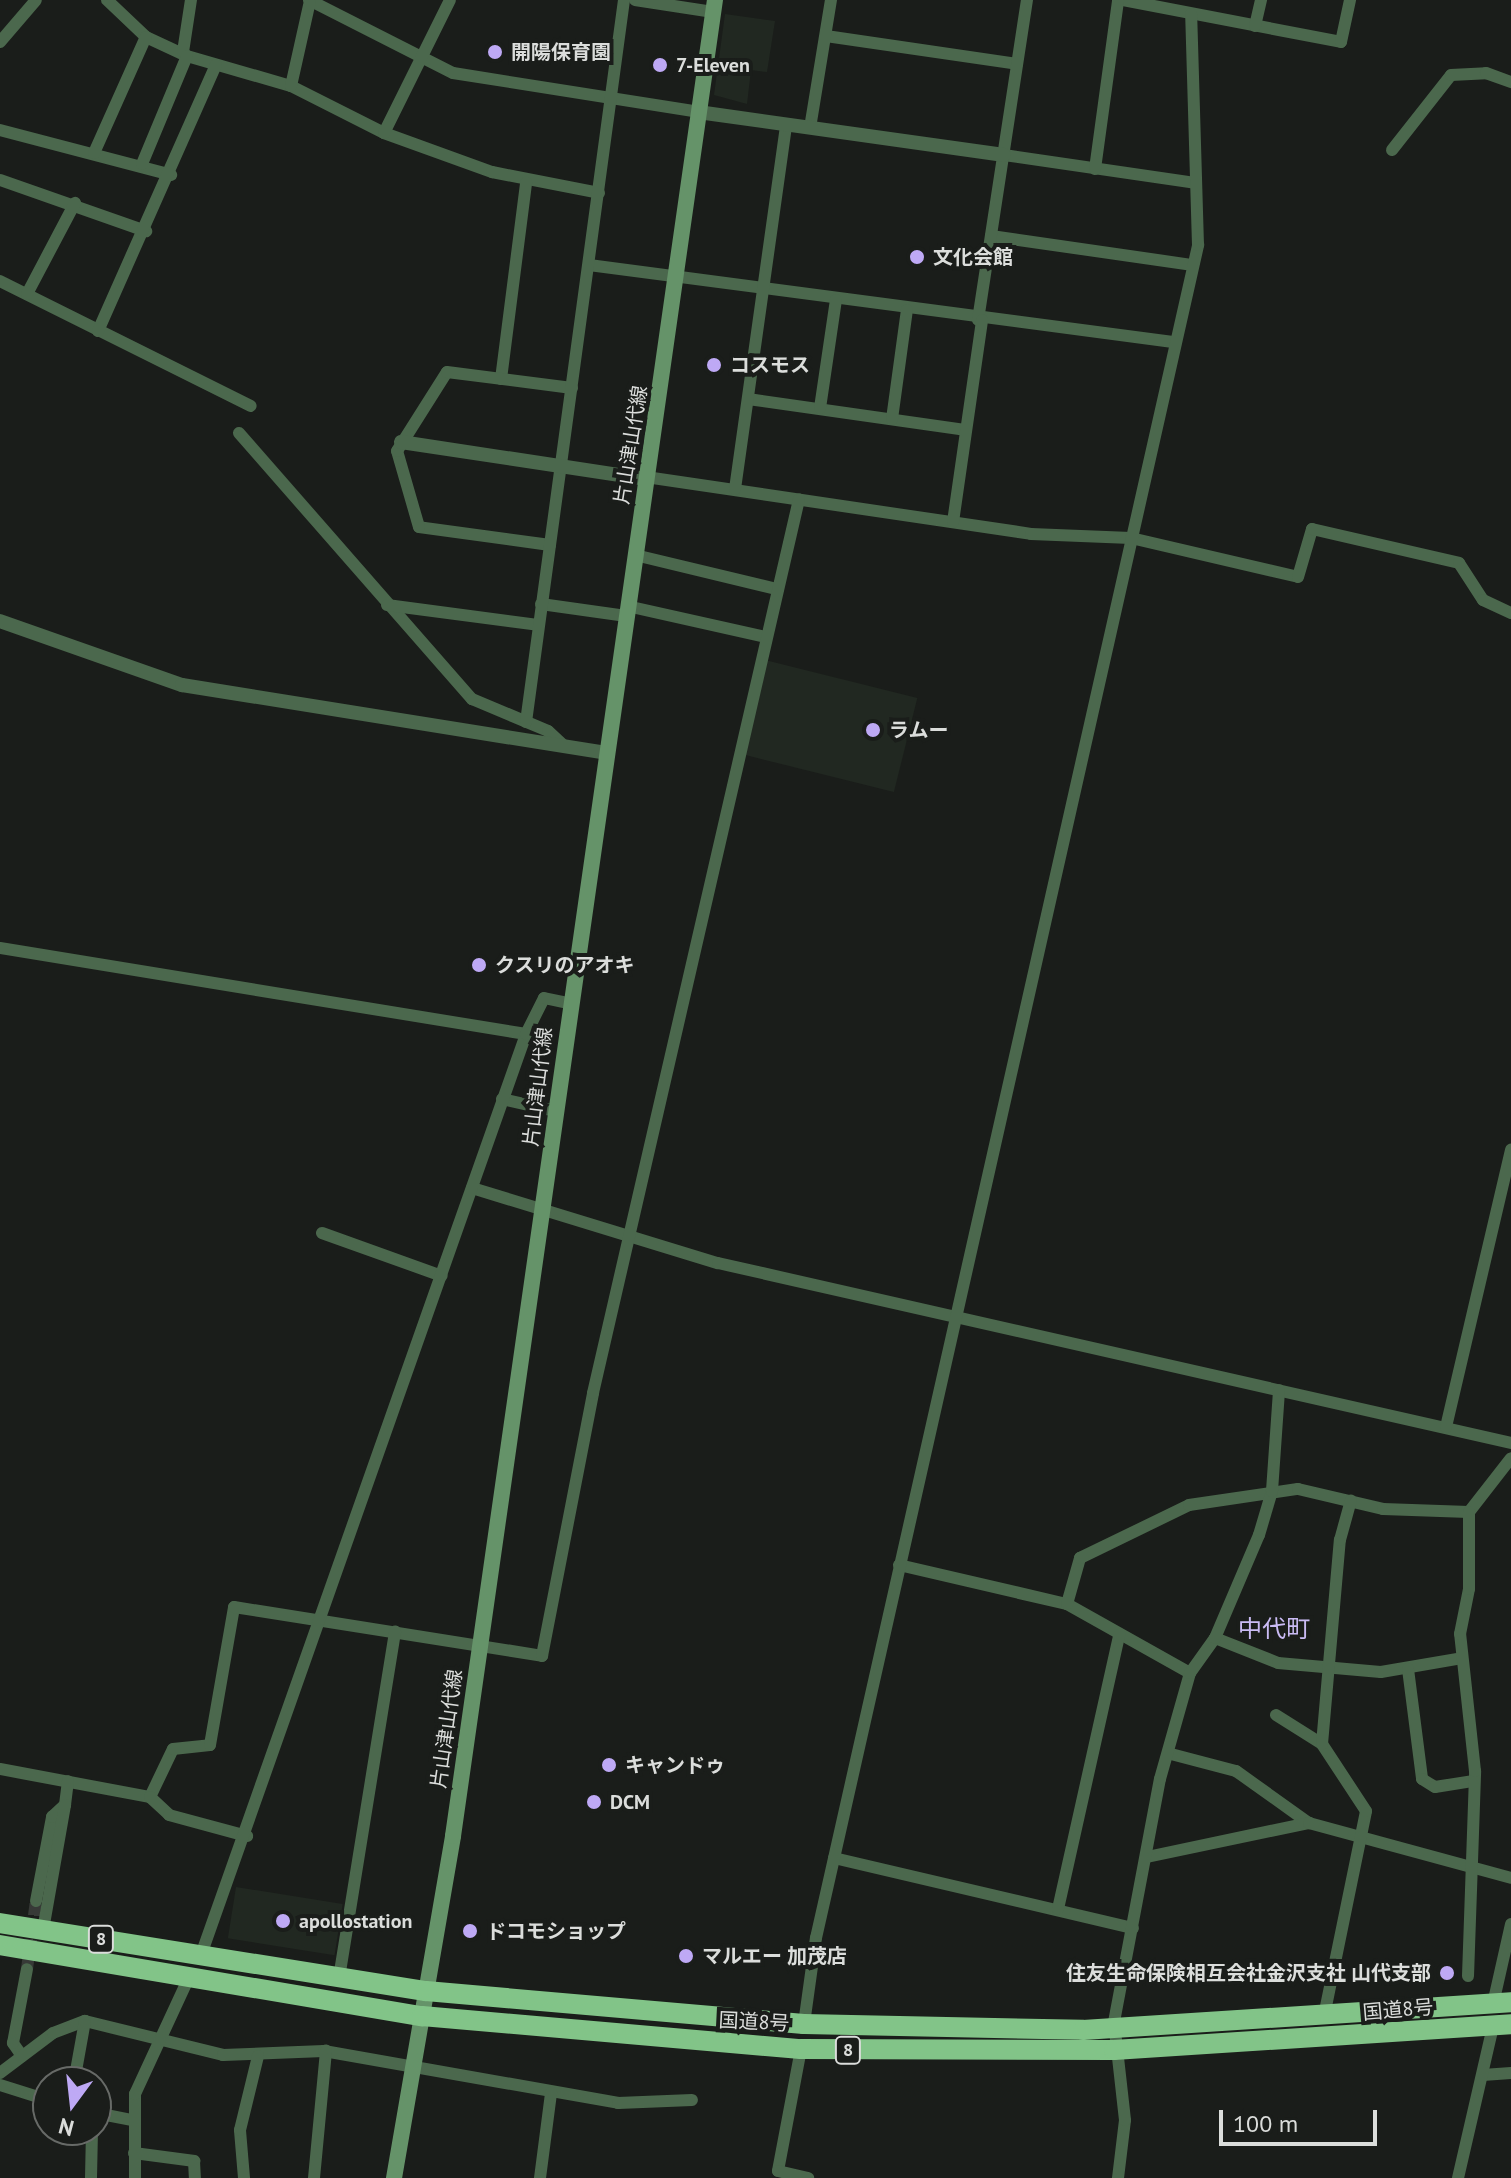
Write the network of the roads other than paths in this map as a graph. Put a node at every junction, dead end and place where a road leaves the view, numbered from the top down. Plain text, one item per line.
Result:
1 (36, 0) edge
2 (107, 0) edge
3 (191, 0) edge
4 (310, 0) edge
5 (450, 0) edge
6 (624, 0) edge
7 (635, 0) edge
8 (831, 0) edge
9 (1027, 0) edge
10 (1121, 0) edge
11 (1261, 0) edge
12 (1350, 0) edge
13 (714, 6) edge
14 (1191, 14) junction
15 (1255, 26) junction
16 (2, 35) edge
17 (826, 36) junction
18 (146, 37) junction
19 (185, 54) junction
20 (420, 60) junction
21 (1017, 64) junction
22 (216, 65) junction
23 (1511, 82) edge
24 (291, 86) junction
25 (610, 99) junction
26 (698, 112) junction
27 (786, 126) junction
28 (810, 128) junction
29 (0, 130) edge
30 (384, 133) junction
31 (1392, 150) dead end
32 (94, 153) junction
33 (1004, 155) junction
34 (142, 164) junction
35 (1095, 169) junction
36 (171, 175) junction
37 (0, 180) edge
38 (526, 183) junction
39 (1195, 183) junction
40 (599, 193) junction
41 (75, 203) junction
42 (146, 231) junction
43 (991, 236) junction
44 (589, 265) junction
45 (1193, 265) junction
46 (677, 276) junction
47 (0, 281) edge
48 (762, 290) junction
49 (27, 294) junction
50 (836, 300) junction
51 (907, 310) junction
52 (980, 320) junction
53 (98, 331) junction
54 (1173, 342) junction
55 (501, 379) junction
56 (572, 388) junction
57 (748, 399) junction
58 (251, 406) dead end
59 (820, 408) junction
60 (892, 419) junction
61 (965, 430) junction
62 (239, 433) dead end
63 (401, 442) junction
64 (562, 467) junction
65 (646, 478) junction
66 (735, 489) junction
67 (799, 499) junction
68 (953, 522) junction
69 (1131, 538) junction
70 (550, 545) junction
71 (635, 555) junction
72 (777, 589) junction
73 (541, 604) junction
74 (387, 605) junction
75 (626, 611) junction
76 (1511, 613) edge
77 (0, 621) edge
78 (538, 625) junction
79 (766, 637) junction
80 (497, 711) junction
81 (526, 722) junction
82 (489, 736) junction
83 (564, 746) junction
84 (605, 753) junction
85 (0, 948) edge
86 (568, 1003) junction
87 (526, 1034) junction
88 (502, 1099) junction
89 (555, 1111) junction
90 (1511, 1149) edge
91 (472, 1188) junction
92 (541, 1214) junction
93 (322, 1233) dead end
94 (628, 1241) junction
95 (442, 1276) junction
96 (956, 1316) junction
97 (1279, 1390) junction
98 (1446, 1427) junction
99 (1511, 1443) edge
100 (1511, 1458) edge
101 (1272, 1491) junction
102 (1351, 1500) junction
103 (1469, 1512) junction
104 (899, 1565) junction
105 (1067, 1604) junction
106 (321, 1620) junction
107 (395, 1632) junction
108 (1119, 1635) junction
109 (1215, 1638) junction
110 (478, 1645) junction
111 (1462, 1658) junction
112 (1327, 1667) junction
113 (1408, 1669) junction
114 (1190, 1673) junction
115 (1276, 1715) dead end
116 (1322, 1744) junction
117 (1171, 1754) junction
118 (0, 1769) edge
119 (68, 1781) junction
120 (1471, 1781) junction
121 (150, 1797) junction
122 (65, 1805) junction
123 (1309, 1823) junction
124 (247, 1836) junction
125 (1360, 1837) junction
126 (1147, 1857) junction
127 (834, 1858) junction
128 (1471, 1866) junction
129 (1511, 1878) edge
130 (36, 1901) tunnel mouth
131 (1058, 1909) junction
132 (0, 1923) edge
133 (1511, 1924) edge
134 (1133, 1928) junction
135 (43, 1930) junction
136 (0, 1945) edge
137 (201, 1955) junction
138 (27, 1969) tunnel mouth
139 (1468, 1976) dead end
140 (189, 1977) junction
141 (339, 1978) junction
142 (426, 1991) junction
143 (1502, 2003) edge
144 (422, 2016) junction
145 (1324, 2016) junction
146 (85, 2021) junction
147 (804, 2024) junction
148 (1502, 2025) edge
149 (1114, 2028) junction
150 (157, 2040) junction
151 (801, 2049) junction
152 (1114, 2050) junction
153 (326, 2051) junction
154 (22, 2056) junction
155 (258, 2056) junction
156 (415, 2065) junction
157 (77, 2066) edge
158 (0, 2073) edge
159 (1511, 2073) edge
160 (1483, 2075) junction
161 (0, 2085) edge
162 (551, 2093) junction
163 (32, 2095) edge
164 (692, 2100) dead end
165 (112, 2116) edge
166 (132, 2120) junction
167 (92, 2146) edge
168 (134, 2153) junction
169 (91, 2178) edge
170 (135, 2178) edge
171 (195, 2178) edge
172 (244, 2178) edge
173 (314, 2178) edge
174 (394, 2178) edge
175 (540, 2178) edge
176 (808, 2178) edge
177 (1118, 2178) edge
178 (1458, 2178) edge

1 - 16 street
2 - 18 street
3 - 19 street
4 - 20 street
4 - 24 street
5 - 20 street
6 - 25 street
7 - 13 street
8 - 17 street
9 - 21 street
10 - 14 street
10 - 35 street
11 - 15 street
12 - 15 street
13 - 26 main road, 片山津山代線
14 - 15 street
14 - 39 street
17 - 21 street
17 - 28 street
18 - 19 street
18 - 32 street
19 - 22 street
19 - 34 street
20 - 25 street
20 - 30 street
21 - 33 street
22 - 24 street
22 - 36 street
23 - 31 street
24 - 30 street
25 - 26 street
25 - 40 street
26 - 27 street
26 - 46 main road, 片山津山代線
27 - 28 street
27 - 48 street
28 - 33 street
29 - 32 street
30 - 38 street
32 - 34 street
33 - 35 street
33 - 43 street
34 - 36 street
35 - 39 street
36 - 42 street
37 - 41 street
38 - 40 street
38 - 55 street
39 - 45 street
40 - 44 street
41 - 42 street
41 - 49 street
42 - 53 street
43 - 45 street
43 - 52 street
44 - 46 street
44 - 56 street
45 - 54 street
46 - 48 street
46 - 65 main road, 片山津山代線
47 - 49 street
48 - 50 street
48 - 57 street
49 - 53 street
50 - 51 street
50 - 59 street
51 - 52 street
51 - 60 street
52 - 54 street
52 - 61 street
53 - 58 street
54 - 69 street
55 - 56 street
55 - 63 street
56 - 64 street
57 - 59 street
57 - 66 street
59 - 60 street
60 - 61 street
61 - 68 street
62 - 74 street
63 - 64 street
63 - 70 street
64 - 65 street
64 - 70 street
65 - 66 street
65 - 71 main road, 片山津山代線
66 - 67 street
67 - 68 street
67 - 72 street
68 - 69 street
69 - 76 street
69 - 96 street
70 - 73 street
71 - 72 street
71 - 75 main road, 片山津山代線
72 - 79 street
73 - 75 street
73 - 78 street
74 - 78 street
74 - 80 street
75 - 79 street
75 - 84 main road, 片山津山代線
77 - 82 street
78 - 81 street
79 - 94 street
80 - 81 street
80 - 82 street
81 - 83 street
82 - 83 street
83 - 84 street
84 - 86 main road, 片山津山代線
85 - 87 street
86 - 87 street
86 - 89 main road, 片山津山代線
87 - 88 street
88 - 89 street
88 - 91 street
89 - 92 main road, 片山津山代線
90 - 98 street
91 - 92 street
91 - 95 street
92 - 94 street
92 - 110 main road, 片山津山代線
93 - 95 street
94 - 96 street
94 - 110 street
95 - 106 street
96 - 97 street
96 - 104 street
97 - 98 street
97 - 101 street
98 - 99 street
100 - 103 street
101 - 102 street
101 - 105 street
101 - 109 street
102 - 103 street
102 - 112 street
103 - 111 street
104 - 105 street
104 - 127 street
105 - 108 street
106 - 107 street
106 - 121 street
106 - 124 street
107 - 110 street
107 - 141 street
108 - 114 street
108 - 131 street
109 - 112 street
109 - 114 street
110 - 142 main road, 片山津山代線
111 - 113 street
111 - 120 street
112 - 113 street
112 - 116 street
113 - 120 street
114 - 117 street
115 - 116 street
116 - 125 street
117 - 123 street
117 - 126 street
118 - 119 street
119 - 121 street
119 - 122 street
120 - 128 street
121 - 124 street
122 - 130 street
122 - 135 street
123 - 125 street
123 - 126 street
124 - 137 street
125 - 128 street
125 - 145 street
126 - 134 street
127 - 131 street
127 - 147 street
128 - 129 street
128 - 139 street
131 - 134 street
132 - 135 highway, 国道8号 / 8
133 - 143 street, 国道8号 / 8
134 - 149 street
135 - 137 highway, 国道8号 / 8
136 - 140 highway, 国道8号 / 8
137 - 141 highway, 国道8号 / 8
138 - 154 street
140 - 144 highway, 国道8号 / 8
140 - 150 street
141 - 142 highway, 国道8号 / 8
142 - 144 main road, 片山津山代線
142 - 147 highway, 国道8号 / 8
143 - 145 highway, 国道8号 / 8
144 - 151 highway, 国道8号 / 8
144 - 156 main road, 片山津山代線
145 - 149 highway, 国道8号 / 8
146 - 150 street
146 - 154 street
146 - 157 street
147 - 149 highway, 国道8号 / 8
148 - 152 highway, 国道8号 / 8
148 - 160 street
149 - 152 street
150 - 155 street
150 - 166 street
151 - 152 highway, 国道8号 / 8
151 - 176 street
152 - 177 street
153 - 155 street
153 - 156 street
153 - 173 street
154 - 158 street
155 - 172 street
156 - 162 street
156 - 174 main road, 片山津山代線
159 - 160 street
160 - 178 street
161 - 163 street
162 - 164 street
162 - 175 street
165 - 166 street
166 - 168 street
167 - 169 street
168 - 170 street
168 - 171 street

